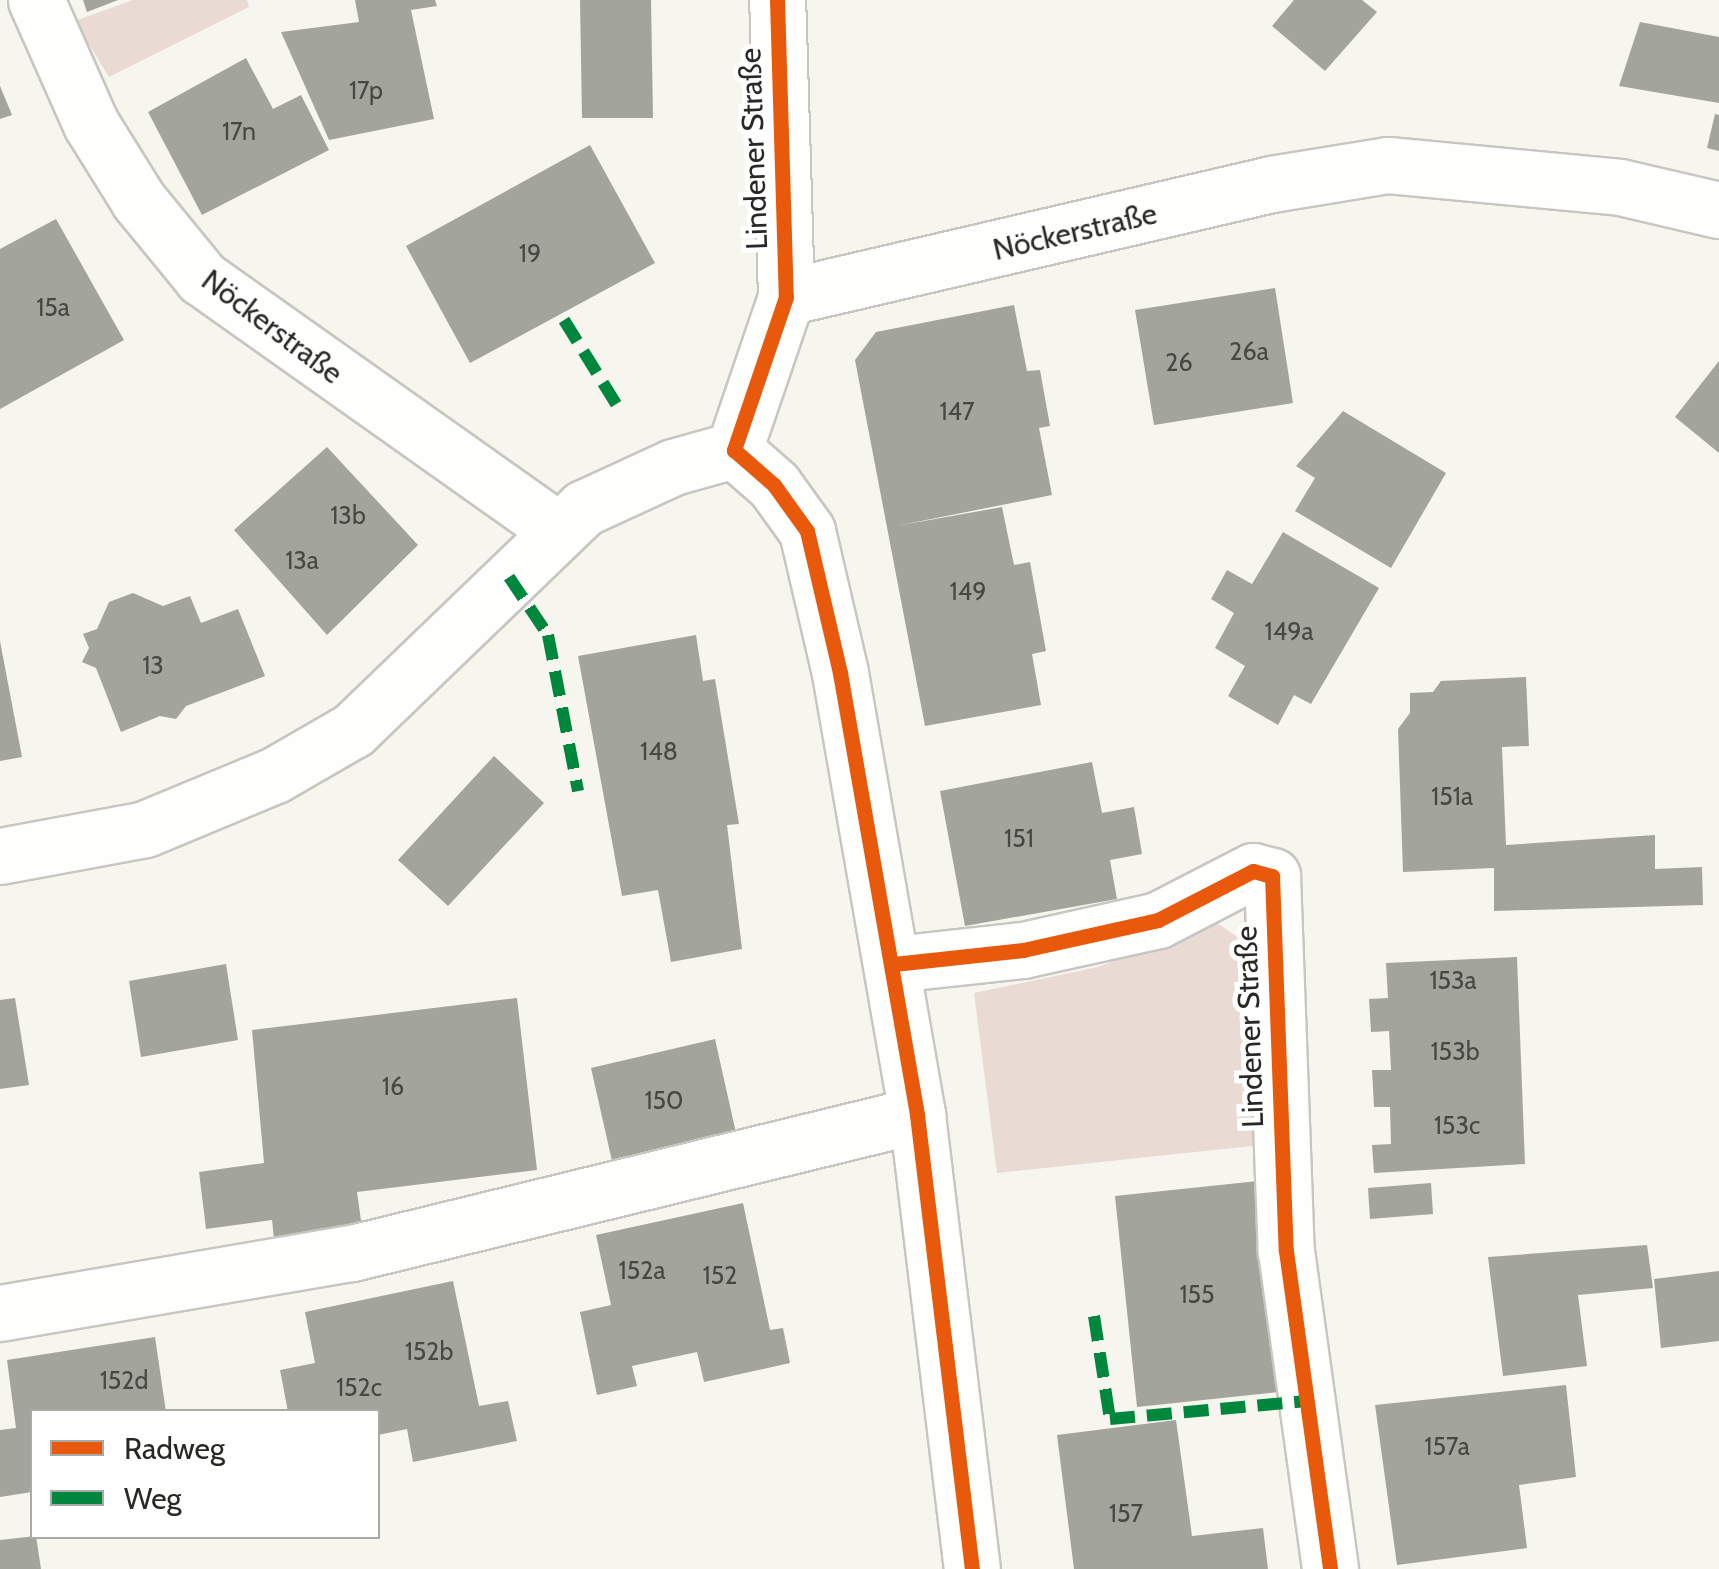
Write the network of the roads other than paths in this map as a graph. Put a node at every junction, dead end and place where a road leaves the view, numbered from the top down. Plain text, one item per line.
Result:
1 (36, 0) edge
2 (777, 0) edge
3 (1719, 210) edge
4 (786, 297) junction
5 (734, 450) junction
6 (558, 530) junction
7 (0, 856) edge
8 (894, 964) junction
9 (918, 1115) junction
10 (0, 1313) edge
11 (972, 1569) edge
12 (1330, 1569) edge

1 - 6 street, Nöckerstraße
2 - 4 street, Lindener Straße
3 - 4 street, Nöckerstraße
4 - 5 street
5 - 6 street
5 - 8 street
6 - 7 street
8 - 9 street
8 - 12 street, Lindener Straße
9 - 10 street
9 - 11 street

